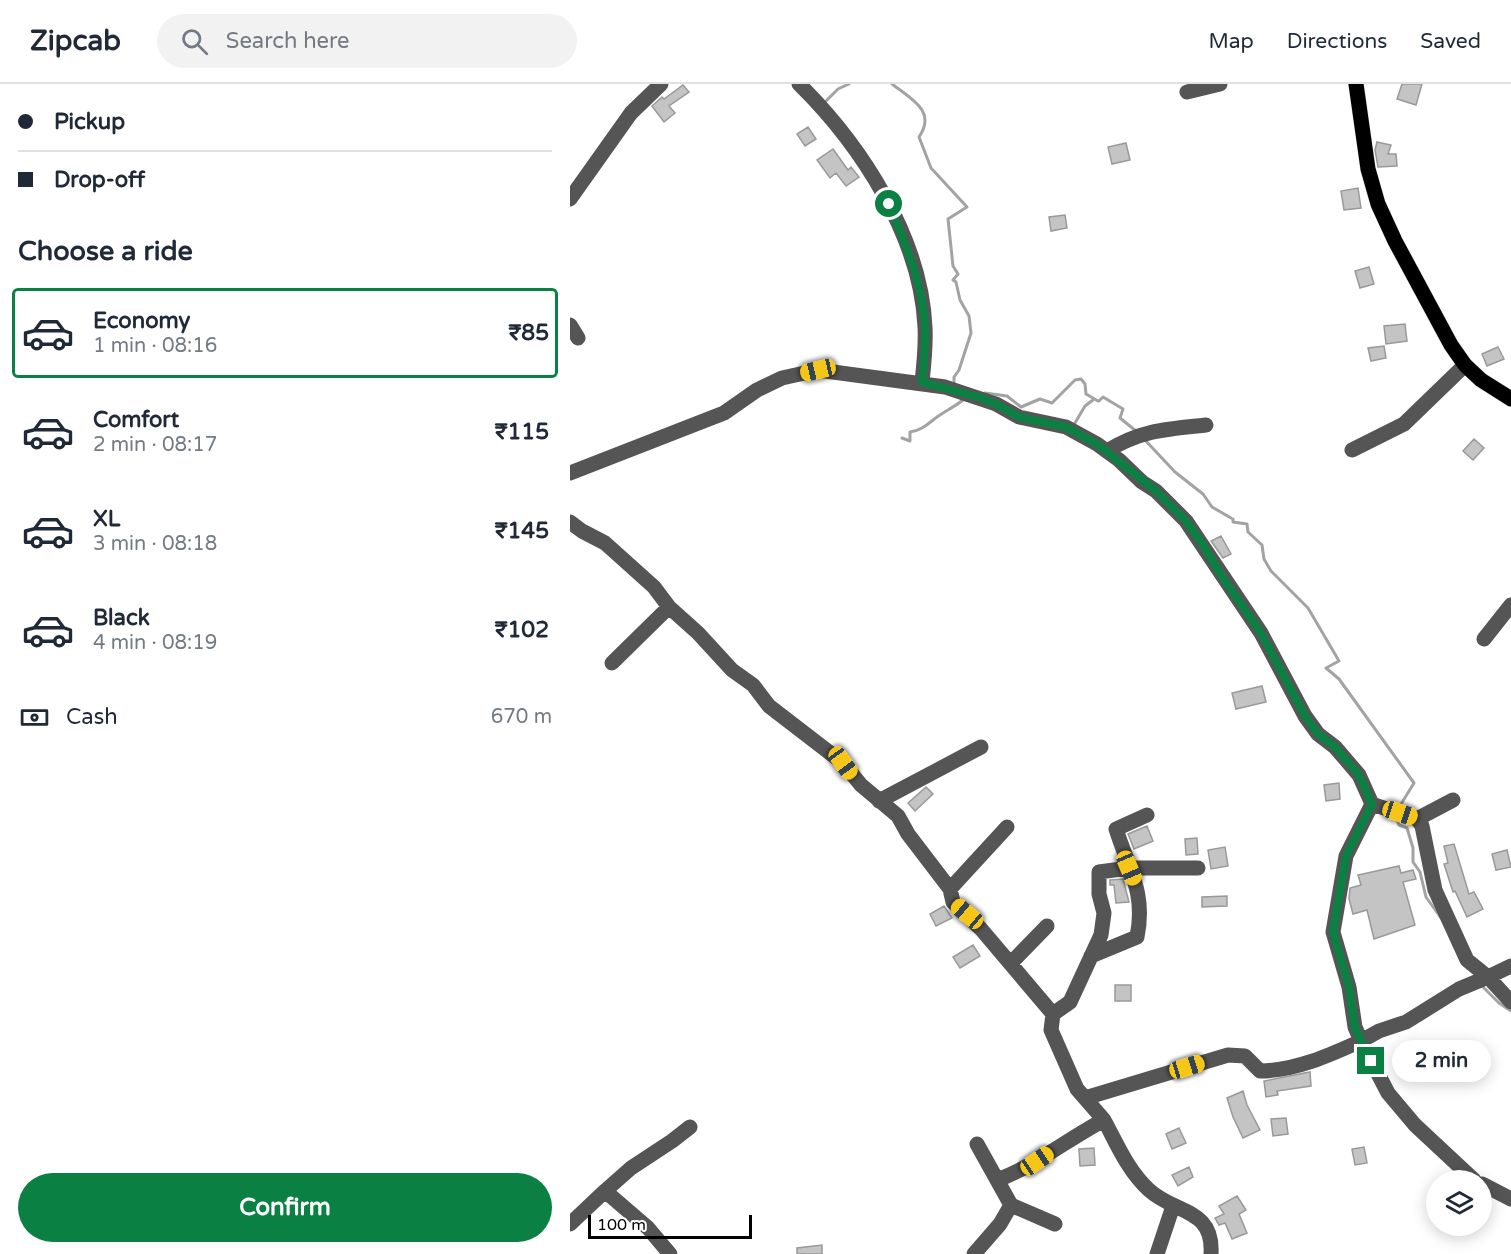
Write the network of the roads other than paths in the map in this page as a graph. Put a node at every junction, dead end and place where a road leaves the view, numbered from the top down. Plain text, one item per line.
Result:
1 (661, 84) edge
2 (799, 84) edge
3 (1220, 84) edge
4 (1356, 84) edge
5 (1188, 92) dead end
6 (570, 199) edge
7 (570, 325) edge
8 (578, 338) dead end
9 (1465, 365) junction
10 (922, 382) junction
11 (1511, 399) edge
12 (1206, 425) dead end
13 (1352, 450) dead end
14 (1107, 451) junction
15 (570, 473) edge
16 (570, 522) edge
17 (1511, 605) edge
18 (669, 607) junction
19 (1484, 639) dead end
20 (612, 663) dead end
21 (981, 747) dead end
22 (1453, 800) dead end
23 (879, 801) junction
24 (1372, 804) junction
25 (1147, 815) dead end
26 (1417, 819) junction
27 (1007, 827) dead end
28 (1129, 868) junction
29 (1198, 868) dead end
30 (950, 889) junction
31 (1047, 926) dead end
32 (1091, 956) junction
33 (1011, 963) junction
34 (1511, 966) edge
35 (1488, 977) junction
36 (1511, 1002) edge
37 (1053, 1014) junction
38 (1361, 1041) junction
39 (1085, 1098) junction
40 (1104, 1120) junction
41 (690, 1127) dead end
42 (977, 1144) dead end
43 (1463, 1170) edge
44 (997, 1180) junction
45 (1492, 1189) edge
46 (605, 1191) junction
47 (1511, 1199) edge
48 (1011, 1205) junction
49 (1173, 1206) junction
50 (570, 1224) edge
51 (1055, 1224) dead end
52 (670, 1254) edge
53 (974, 1254) edge
54 (1157, 1254) edge
55 (1211, 1254) edge

1 - 6 street
2 - 10 street
3 - 5 street
4 - 9 main road
7 - 8 street
9 - 11 main road
9 - 13 street
10 - 14 street
10 - 15 street
12 - 14 street
14 - 24 street
16 - 18 street
17 - 19 street
18 - 20 street
18 - 23 street
21 - 23 street
22 - 26 street
23 - 30 street
24 - 26 street
24 - 38 street
25 - 28 street
26 - 35 street
27 - 30 street
28 - 29 street
28 - 32 street
28 - 32 street
30 - 33 street
31 - 33 street
32 - 37 street
33 - 37 street
34 - 35 street
35 - 36 street
35 - 38 street
37 - 39 street
38 - 39 street
38 - 43 street
39 - 40 street
40 - 44 street
40 - 49 street
41 - 46 street
42 - 44 street
44 - 48 street
45 - 47 street
46 - 50 street
46 - 52 street
48 - 51 street
48 - 53 street
49 - 54 street
49 - 55 street

